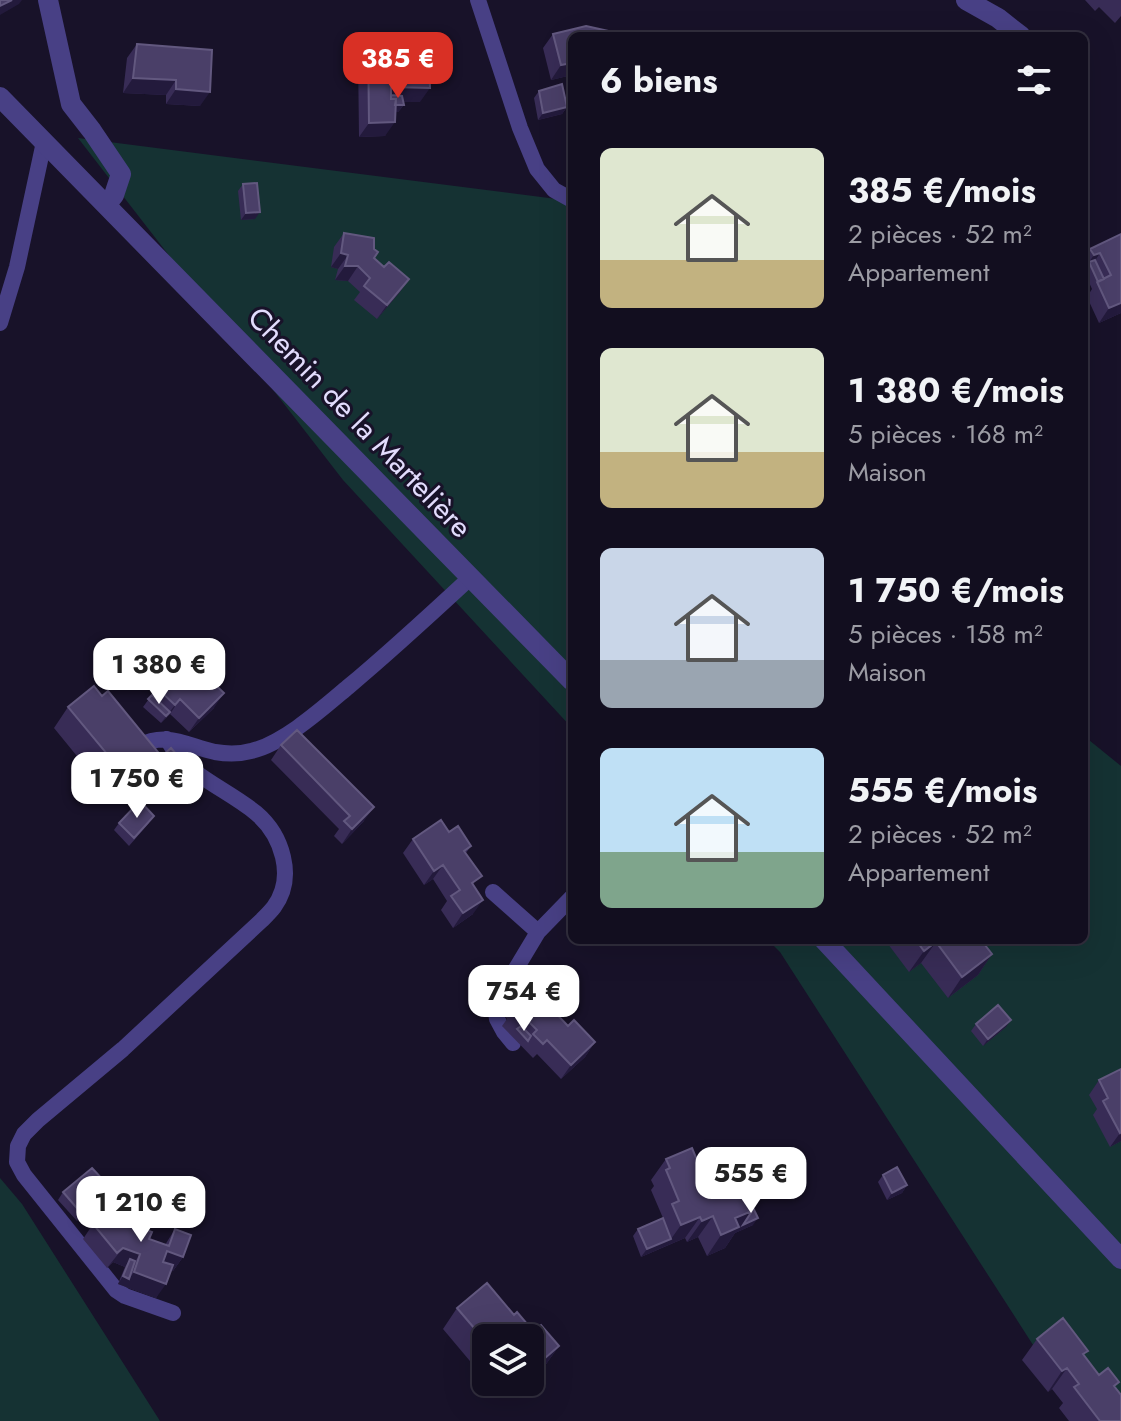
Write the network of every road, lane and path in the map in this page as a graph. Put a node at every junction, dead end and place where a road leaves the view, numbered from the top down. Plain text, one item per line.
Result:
1 (48, 0) edge
2 (478, 0) edge
3 (966, 0) edge
4 (1016, 32) edge
5 (0, 97) edge
6 (44, 142) junction
7 (568, 198) edge
8 (110, 200) junction
9 (0, 323) edge
10 (471, 577) junction
11 (568, 677) edge
12 (167, 739) junction
13 (139, 746) edge
14 (493, 892) dead end
15 (568, 901) edge
16 (538, 932) junction
17 (828, 944) edge
18 (513, 1043) dead end
19 (1121, 1259) edge
20 (173, 1313) dead end

1 - 8 street
2 - 7 lane
3 - 4 street
5 - 6 street, Chemin de la Martelière
6 - 8 street, Chemin de la Martelière
6 - 9 lane
8 - 10 street, Chemin de la Martelière
10 - 11 street, Chemin de la Martelière
10 - 12 lane
12 - 13 lane
12 - 20 lane
14 - 16 lane
15 - 16 lane
16 - 18 lane
17 - 19 street

